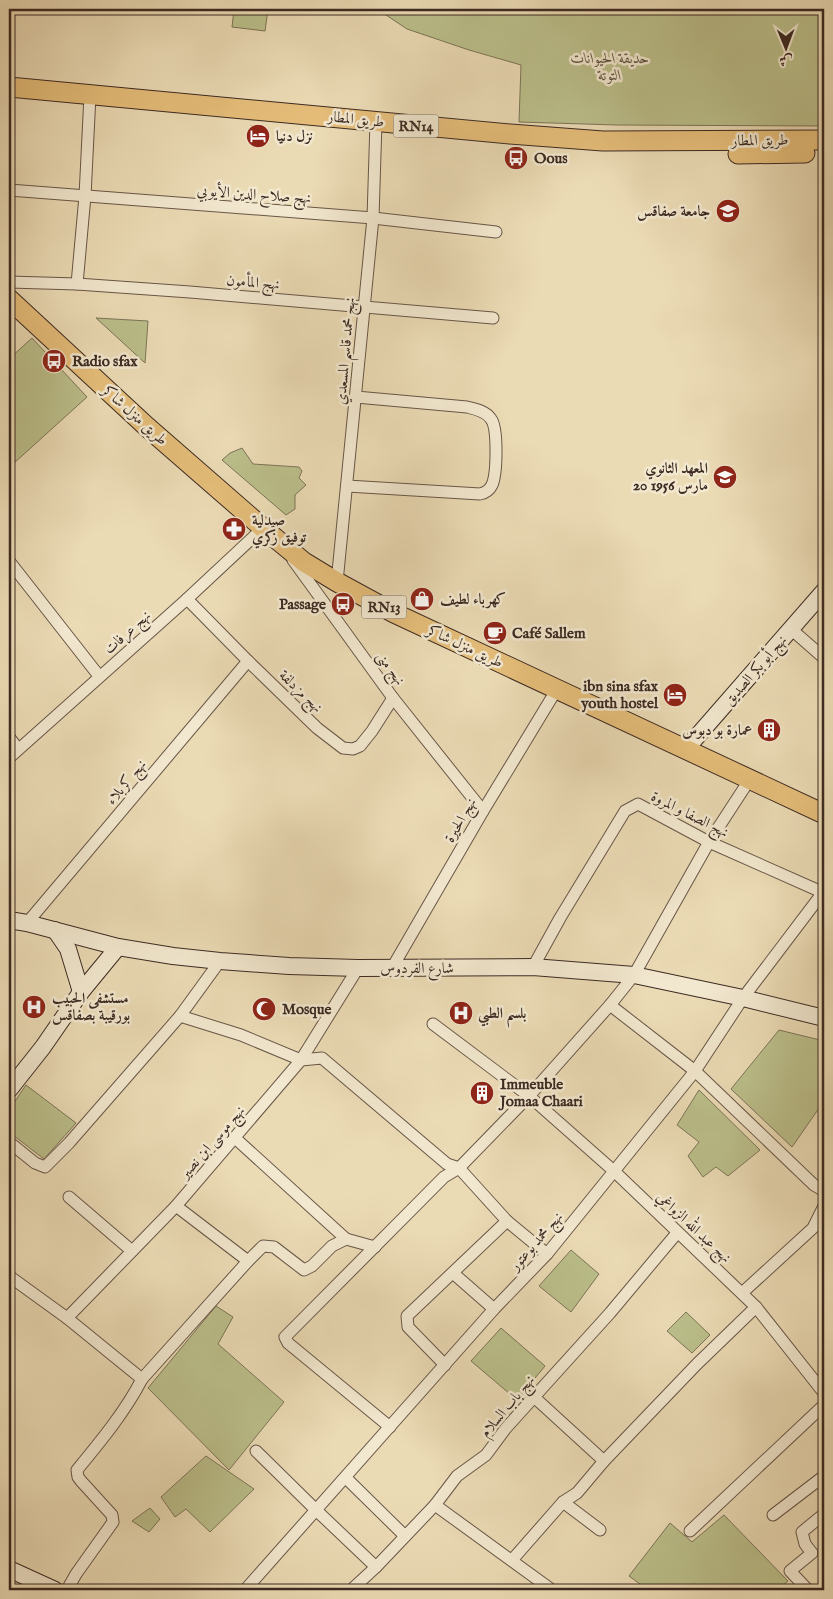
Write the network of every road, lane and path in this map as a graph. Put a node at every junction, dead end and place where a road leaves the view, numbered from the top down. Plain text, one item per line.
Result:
1 (9, 87) edge
2 (9, 98) edge
3 (90, 100) junction
4 (376, 127) junction
5 (824, 140) edge
6 (824, 152) edge
7 (9, 190) edge
8 (85, 196) junction
9 (373, 218) junction
10 (496, 232) dead end
11 (9, 282) edge
12 (77, 284) junction
13 (9, 299) edge
14 (364, 307) junction
15 (493, 318) dead end
16 (356, 397) junction
17 (347, 486) junction
18 (263, 528) junction
19 (279, 540) junction
20 (9, 561) edge
21 (337, 582) junction
22 (824, 591) edge
23 (187, 598) junction
24 (791, 629) junction
25 (824, 658) edge
26 (248, 661) junction
27 (99, 676) junction
28 (557, 689) junction
29 (393, 698) junction
30 (9, 737) edge
31 (18, 749) junction
32 (686, 749) junction
33 (9, 758) edge
34 (750, 779) junction
35 (483, 811) junction
36 (824, 813) edge
37 (709, 842) junction
38 (824, 892) edge
39 (9, 920) edge
40 (27, 923) junction
41 (55, 930) junction
42 (118, 947) junction
43 (220, 961) junction
44 (533, 967) junction
45 (358, 968) junction
46 (392, 968) junction
47 (634, 975) junction
48 (81, 992) junction
49 (742, 998) junction
50 (610, 1005) junction
51 (180, 1016) junction
52 (824, 1018) edge
53 (433, 1024) dead end
54 (300, 1060) junction
55 (695, 1071) junction
56 (9, 1090) edge
57 (529, 1096) junction
58 (235, 1138) junction
59 (9, 1142) edge
60 (459, 1168) junction
61 (614, 1172) junction
62 (824, 1191) edge
63 (69, 1197) dead end
64 (176, 1206) junction
65 (823, 1213) edge
66 (507, 1221) junction
67 (676, 1233) junction
68 (346, 1239) junction
69 (375, 1247) junction
70 (132, 1251) junction
71 (547, 1254) junction
72 (248, 1261) junction
73 (453, 1273) junction
74 (9, 1276) edge
75 (742, 1293) junction
76 (756, 1307) junction
77 (494, 1309) junction
78 (67, 1318) junction
79 (445, 1364) junction
80 (142, 1379) junction
81 (823, 1389) edge
82 (534, 1398) junction
83 (824, 1405) edge
84 (390, 1427) junction
85 (256, 1451) dead end
86 (604, 1461) junction
87 (824, 1476) edge
88 (346, 1478) junction
89 (563, 1502) junction
90 (435, 1505) junction
91 (316, 1510) junction
92 (824, 1514) edge
93 (773, 1515) dead end
94 (600, 1530) dead end
95 (690, 1531) dead end
96 (405, 1536) junction
97 (512, 1560) junction
98 (376, 1567) junction
99 (9, 1569) edge
100 (56, 1590) edge
101 (67, 1590) edge
102 (244, 1590) edge
103 (351, 1590) edge
104 (552, 1590) edge
105 (808, 1590) edge

1 - 3 main road, طريق المطار / RN14
2 - 3 main road, طريق المطار / RN14
3 - 4 main road, طريق المطار / RN14
3 - 8 street
4 - 5 main road, طريق المطار / RN14
4 - 6 main road, طريق المطار / RN14
4 - 9 street, نهج محمد قاسم المسعدي
7 - 8 street, نهج صلاح الدين الأيوبي
8 - 9 street, نهج صلاح الدين الأيوبي
8 - 12 street
9 - 10 street, نهج صلاح الدين الأيوبي
9 - 14 street, نهج محمد قاسم المسعدي
11 - 12 street, نهج المأمون
12 - 14 street, نهج المأمون
13 - 18 main road, طريق منزل شاكر / RN13
14 - 15 street, نهج المأمون
14 - 16 street, نهج محمد قاسم المسعدي
16 - 17 street, نهج محمد قاسم المسعدي
16 - 17 street
17 - 21 street, نهج محمد قاسم المسعدي
18 - 19 main road, طريق منزل شاكر / RN13
18 - 23 street, نهج عرفات
19 - 21 main road, طريق منزل شاكر / RN13
19 - 29 street, نهج منى
20 - 27 street
21 - 28 main road, طريق منزل شاكر / RN13
22 - 24 street, نهج أبو بكر الصديق
23 - 26 street, نهج مزدلفة
23 - 27 street, نهج عرفات
24 - 25 street
24 - 32 street, نهج أبو بكر الصديق
26 - 29 street, نهج مزدلفة
26 - 40 street, نهج كربلاء
27 - 31 street, نهج عرفات
28 - 32 main road, طريق منزل شاكر / RN13
28 - 35 street, نهج الحيرة
29 - 35 street, نهج منى
30 - 31 street
31 - 33 street, نهج عرفات
32 - 34 main road, طريق منزل شاكر / RN13
34 - 36 main road, طريق منزل شاكر / RN13
34 - 37 street
35 - 46 street, نهج الحيرة
37 - 38 street, نهج الصفا و المروة
37 - 44 street, نهج الصفا و المروة
37 - 47 street
38 - 49 street, نهج محمد بوعتور
39 - 40 street, شارع الفردوس
40 - 41 street, شارع الفردوس
41 - 42 street, شارع الفردوس
41 - 48 street
42 - 43 street, شارع الفردوس
42 - 48 street
43 - 45 street, شارع الفردوس
43 - 51 street
44 - 46 street, شارع الفردوس
44 - 47 street, شارع الفردوس
45 - 46 street, شارع الفردوس
45 - 54 street, نهج موسى ابن نصير
47 - 49 street, شارع الفردوس
47 - 50 street
48 - 56 street
49 - 52 street, شارع الفردوس
49 - 55 street, نهج محمد بوعتور
50 - 55 street
50 - 57 street
51 - 54 street
51 - 59 street
53 - 57 street, نهج عبد الله الزواغي
54 - 58 street, نهج موسى ابن نصير
54 - 60 street
55 - 61 street, نهج محمد بوعتور
55 - 62 street
57 - 60 street
57 - 61 street, نهج عبد الله الزواغي
58 - 64 street, نهج موسى ابن نصير
58 - 68 street
60 - 66 street
60 - 69 street
61 - 67 street, نهج عبد الله الزواغي
61 - 71 street, نهج محمد بوعتور
63 - 70 street
64 - 70 street, نهج موسى ابن نصير
64 - 72 street
65 - 75 street
66 - 71 street
66 - 73 street
67 - 75 street, نهج عبد الله الزواغي
67 - 82 street, نهج باب السلام
68 - 69 street
68 - 72 street
69 - 84 street
70 - 78 street, نهج موسى ابن نصير
71 - 77 street, نهج محمد بوعتور
72 - 80 street
73 - 77 street
73 - 79 street
74 - 78 street
75 - 76 street, نهج عبد الله الزواغي
76 - 81 street, نهج عبد الله الزواغي
76 - 86 street
77 - 79 street, نهج محمد بوعتور
78 - 80 street
79 - 84 street, نهج محمد بوعتور
80 - 101 street
82 - 86 street
82 - 90 street, نهج باب السلام
83 - 95 street
84 - 88 street, نهج محمد بوعتور
85 - 91 street
86 - 89 street
87 - 93 street
88 - 91 street, نهج محمد بوعتور
88 - 96 street
89 - 94 street
89 - 97 street
90 - 96 street, نهج باب السلام
90 - 97 street
91 - 98 street
91 - 102 street, نهج محمد بوعتور
92 - 105 street
96 - 98 street, نهج باب السلام
97 - 104 street
98 - 103 street, نهج باب السلام
99 - 100 street

